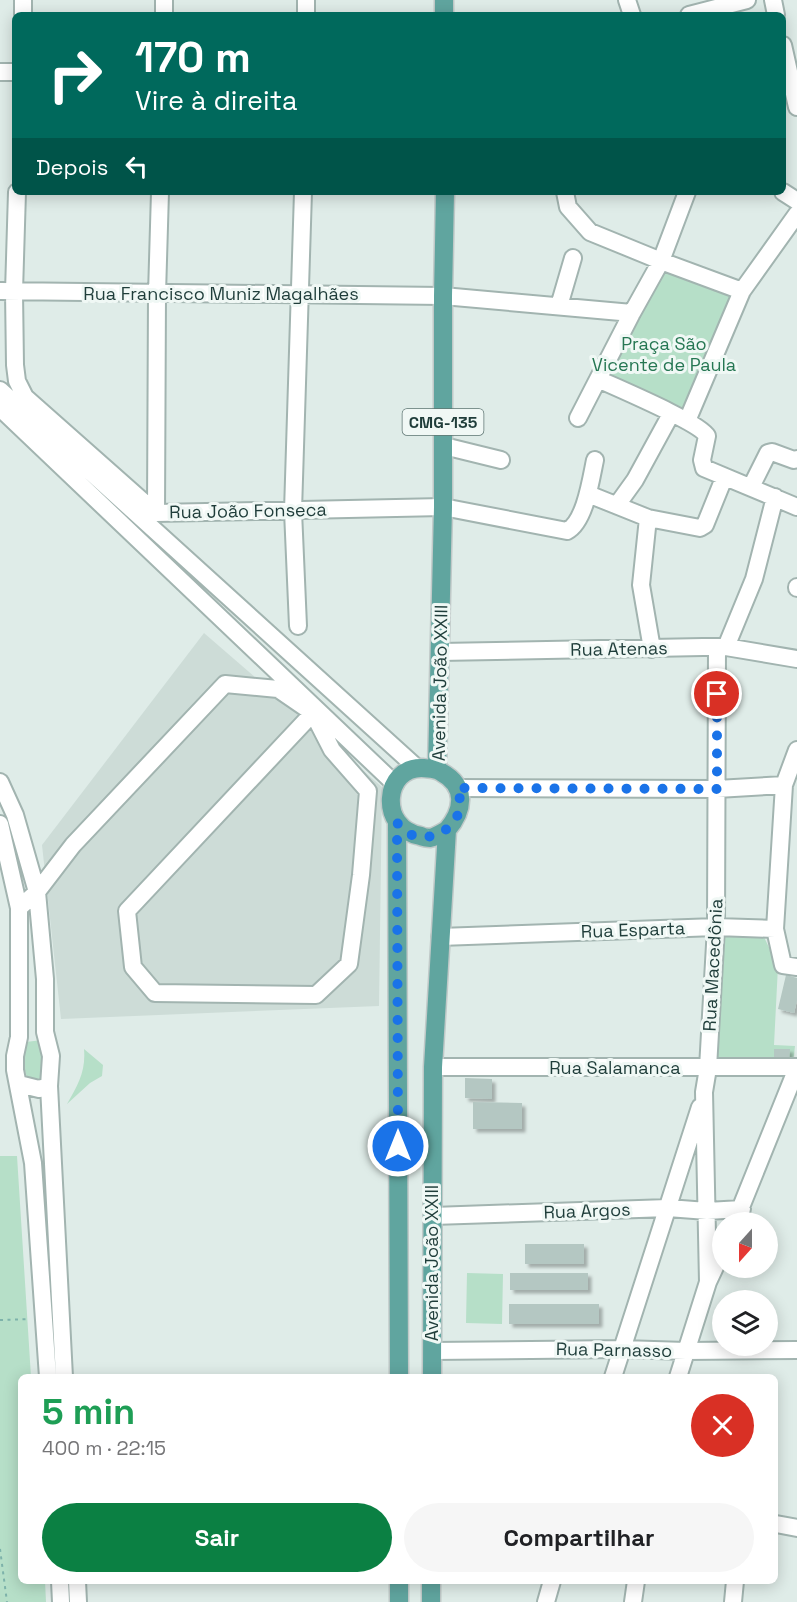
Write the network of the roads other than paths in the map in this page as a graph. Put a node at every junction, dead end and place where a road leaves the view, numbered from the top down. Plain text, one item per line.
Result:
1 (747, 0) edge
2 (701, 12) edge
3 (786, 58) edge
4 (797, 107) edge
5 (17, 195) edge
6 (160, 195) edge
7 (303, 195) edge
8 (445, 195) edge
9 (566, 195) edge
10 (686, 195) edge
11 (797, 214) edge
12 (573, 258) dead end
13 (661, 261) junction
14 (7, 291) edge
15 (742, 291) junction
16 (157, 294) junction
17 (301, 294) junction
18 (442, 296) junction
19 (559, 306) junction
20 (632, 313) junction
21 (598, 379) junction
22 (0, 390) edge
23 (0, 408) edge
24 (679, 417) junction
25 (578, 418) dead end
26 (444, 446) junction
27 (797, 459) edge
28 (501, 460) dead end
29 (595, 460) dead end
30 (724, 478) junction
31 (750, 487) junction
32 (588, 494) junction
33 (775, 497) junction
34 (617, 505) junction
35 (443, 507) junction
36 (797, 507) edge
37 (293, 511) junction
38 (156, 513) junction
39 (648, 518) junction
40 (298, 626) dead end
41 (722, 647) junction
42 (652, 649) junction
43 (440, 652) junction
44 (797, 660) edge
45 (314, 713) junction
46 (797, 750) edge
47 (417, 768) junction
48 (437, 769) junction
49 (0, 782) edge
50 (395, 784) junction
51 (784, 786) junction
52 (457, 788) junction
53 (717, 789) junction
54 (397, 823) junction
55 (0, 824) edge
56 (447, 830) junction
57 (37, 892) junction
58 (20, 908) junction
59 (716, 927) junction
60 (776, 929) junction
61 (440, 938) junction
62 (797, 967) edge
63 (45, 1032) junction
64 (19, 1037) junction
65 (433, 1067) junction
66 (708, 1068) junction
67 (797, 1068) edge
68 (19, 1084) junction
69 (49, 1086) junction
70 (704, 1092) junction
71 (668, 1208) junction
72 (706, 1211) junction
73 (713, 1212) edge
74 (741, 1212) edge
75 (433, 1216) junction
76 (712, 1273) edge
77 (708, 1282) junction
78 (53, 1342) junction
79 (622, 1349) junction
80 (797, 1350) edge
81 (432, 1351) junction
82 (686, 1351) junction
83 (48, 1374) edge
84 (63, 1374) edge
85 (399, 1374) edge
86 (432, 1374) edge
87 (614, 1374) edge
88 (679, 1374) edge
89 (778, 1524) edge
90 (797, 1528) edge
91 (60, 1584) edge
92 (77, 1584) edge
93 (399, 1584) edge
94 (431, 1584) edge
95 (551, 1584) edge
96 (636, 1584) edge
97 (735, 1584) edge
98 (61, 1602) edge
99 (78, 1602) edge
100 (399, 1602) edge
101 (431, 1602) edge
102 (546, 1602) edge
103 (633, 1602) edge
104 (733, 1602) edge

1 - 2 street
3 - 4 street
5 - 14 street
6 - 16 street
7 - 17 street
8 - 18 main road, Avenida João XXIII / CMG-135
9 - 13 street
10 - 13 street
11 - 15 street
12 - 19 street
13 - 15 street
13 - 20 street
14 - 16 street, Rua Francisco Muniz Magalhães
14 - 38 street, Rua João Fonseca
15 - 24 street
16 - 17 street, Rua Francisco Muniz Magalhães
16 - 38 street
17 - 18 street, Rua Francisco Muniz Magalhães
17 - 37 street
18 - 19 street, Rua Francisco Muniz Magalhães
18 - 26 main road, Avenida João XXIII / CMG-135
19 - 20 street, Rua Francisco Muniz Magalhães
20 - 21 street
21 - 24 street
21 - 25 street
22 - 47 street
23 - 50 street
24 - 30 street
24 - 34 street
26 - 28 street
26 - 35 main road, Avenida João XXIII / CMG-135
27 - 31 street
29 - 32 street
30 - 31 street
30 - 39 street
31 - 33 street
32 - 34 street
32 - 35 street, Rua João Fonseca
33 - 36 street
33 - 41 street
34 - 39 street
35 - 37 street, Rua João Fonseca
35 - 43 main road, Avenida João XXIII / CMG-135
37 - 38 street, Rua João Fonseca
37 - 40 street
39 - 42 street
41 - 42 street, Rua Atenas
41 - 44 street, Rua Atenas
41 - 53 street, Rua Macedônia
42 - 43 street, Rua Atenas
43 - 48 main road, Avenida João XXIII / CMG-135
45 - 45 street
45 - 57 street
46 - 51 street
47 - 48 main road
47 - 50 main road
48 - 52 main road, Avenida João XXIII
49 - 57 street
50 - 54 main road
51 - 53 street
51 - 60 street
52 - 53 street
52 - 56 main road, Avenida João XXIII
53 - 59 street, Rua Macedônia
54 - 56 main road
54 - 85 main road, Avenida João XXIII
55 - 58 street
56 - 61 main road, Avenida João XXIII
57 - 58 street
57 - 63 street
58 - 64 street
59 - 60 street, Rua Esparta
59 - 61 street, Rua Esparta
59 - 66 street, Rua Macedônia
60 - 62 street
61 - 65 main road, Avenida João XXIII
63 - 64 street
63 - 69 street
64 - 68 street
65 - 66 street, Rua Salamanca
65 - 75 main road, Avenida João XXIII
66 - 67 street, Rua Salamanca
66 - 70 street, Rua Macedônia
67 - 74 street
68 - 69 street
68 - 78 street
69 - 78 street
70 - 71 street
70 - 72 street, Rua Macedônia
71 - 72 street, Rua Argos
71 - 75 street, Rua Argos
71 - 79 street
72 - 73 street, Rua Argos
72 - 77 street, Rua Macedônia
75 - 81 main road, Avenida João XXIII
76 - 77 street
77 - 82 street
78 - 83 street
78 - 84 street
79 - 81 street, Rua Parnasso
79 - 82 street, Rua Parnasso
79 - 87 street
80 - 82 street, Rua Parnasso
81 - 86 main road, Avenida João XXIII
82 - 88 street
89 - 90 street
91 - 98 street
92 - 99 street
93 - 100 main road
94 - 101 main road
95 - 102 street
96 - 103 street
97 - 104 street

